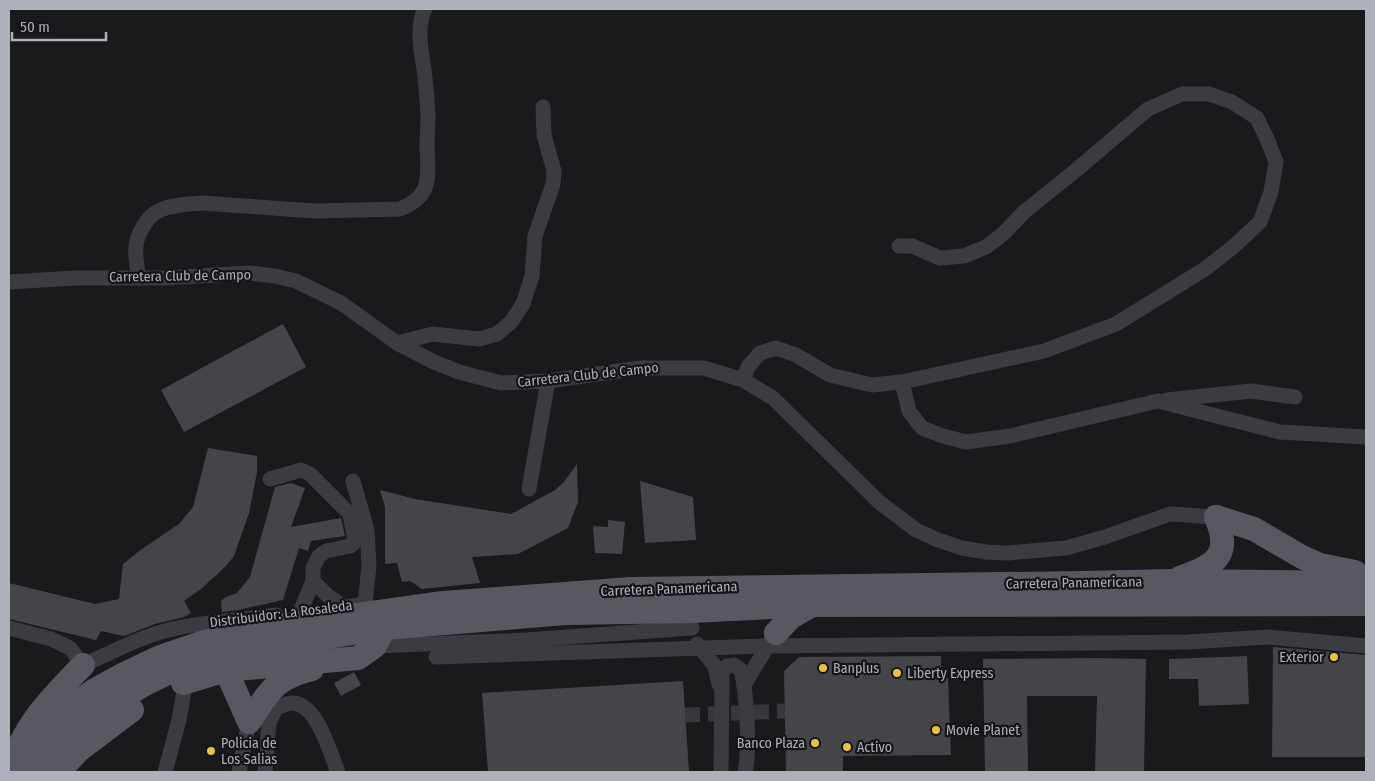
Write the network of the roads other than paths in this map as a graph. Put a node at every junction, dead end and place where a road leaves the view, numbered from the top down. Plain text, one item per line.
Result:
1 (425, 9) edge
2 (543, 107) dead end
3 (899, 246) dead end
4 (139, 278) junction
5 (9, 282) edge
6 (397, 343) junction
7 (743, 380) junction
8 (548, 381) junction
9 (902, 382) junction
10 (1295, 397) dead end
11 (1158, 401) junction
12 (1366, 437) edge
13 (270, 479) dead end
14 (353, 481) dead end
15 (529, 489) dead end
16 (1216, 517) junction
17 (1366, 573) edge
18 (1172, 580) junction
19 (312, 581) junction
20 (1366, 582) edge
21 (443, 603) junction
22 (1366, 604) edge
23 (812, 605) junction
24 (354, 606) junction
25 (300, 612) junction
26 (692, 619) junction
27 (9, 628) edge
28 (196, 630) junction
29 (771, 639) junction
30 (372, 644) junction
31 (1366, 646) edge
32 (700, 648) junction
33 (436, 657) dead end
34 (83, 665) junction
35 (226, 670) junction
36 (744, 685) junction
37 (721, 692) junction
38 (249, 722) junction
39 (169, 768) edge
40 (12, 772) edge
41 (26, 772) edge
42 (46, 772) edge
43 (59, 772) edge
44 (239, 772) edge
45 (265, 772) edge
46 (338, 772) edge
47 (721, 772) edge
48 (745, 772) edge

1 - 4 street
2 - 6 street
3 - 9 street
4 - 5 street, Carretera Club de Campo
4 - 6 street, Carretera Club de Campo
6 - 8 street, Carretera Club de Campo
7 - 8 street, Carretera Club de Campo
7 - 9 street
7 - 16 street, Carretera Club de Campo
8 - 15 street
9 - 11 street
10 - 11 street
11 - 12 street
13 - 19 street
14 - 24 street
16 - 17 main road
16 - 18 main road
18 - 20 main road, Carretera Panamericana
18 - 21 main road, Carretera Panamericana
19 - 24 street
19 - 25 street
21 - 24 main road
21 - 41 main road, Carretera Panamericana
22 - 23 main road, Carretera Panamericana
23 - 26 main road, Carretera Panamericana
23 - 29 main road
24 - 25 street, Distribuidor: La Rosaleda
25 - 28 street, Distribuidor: La Rosaleda
26 - 30 main road, Carretera Panamericana
26 - 32 street
27 - 34 street
28 - 34 street, Distribuidor: La Rosaleda
28 - 39 street, Distribuidor: La Rosaleda
29 - 31 street
29 - 32 street
29 - 36 street
30 - 35 main road
30 - 38 main road
30 - 42 main road, Carretera Panamericana
32 - 33 street
32 - 37 street
34 - 40 main road
35 - 38 main road
35 - 43 main road
36 - 37 street
36 - 48 street
37 - 47 street
38 - 44 street
45 - 46 street

